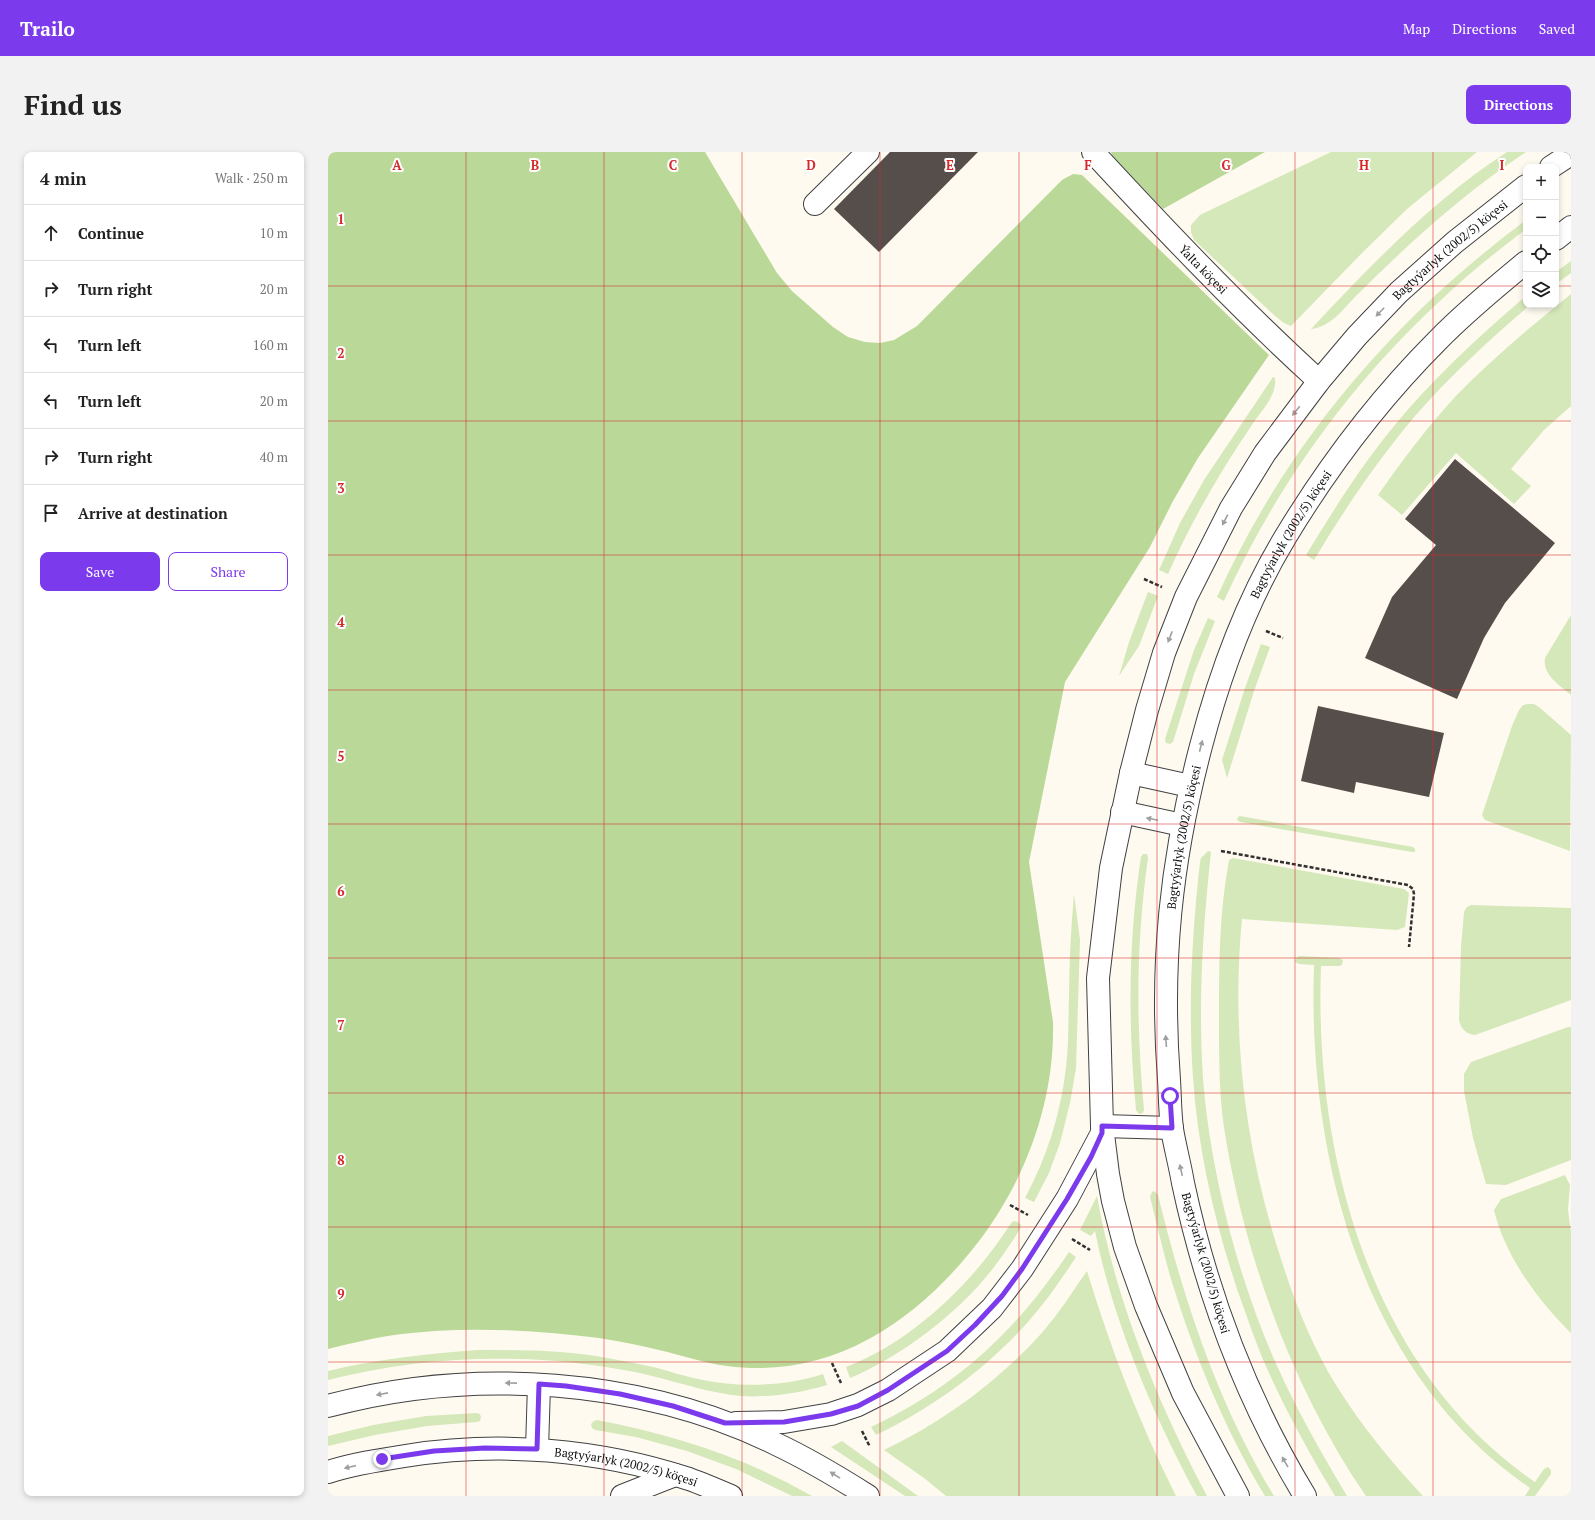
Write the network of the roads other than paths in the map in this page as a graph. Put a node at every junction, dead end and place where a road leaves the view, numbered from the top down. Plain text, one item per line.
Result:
1 (868, 152) edge
2 (1093, 152) edge
3 (1571, 154) edge
4 (1556, 164) edge
5 (1523, 188) edge
6 (815, 204) dead end
7 (1571, 227) edge
8 (1559, 237) edge
9 (1523, 264) edge
10 (1319, 381) junction
11 (1131, 772) junction
12 (1190, 786) junction
13 (1122, 812) junction
14 (1182, 825) junction
15 (1172, 1128) junction
16 (1102, 1129) junction
17 (539, 1384) junction
18 (328, 1406) edge
19 (725, 1423) junction
20 (537, 1449) junction
21 (328, 1472) edge
22 (675, 1475) junction
23 (622, 1496) edge
24 (731, 1496) edge
25 (868, 1496) edge
26 (1238, 1496) edge
27 (1305, 1496) edge

1 - 6 street
2 - 10 street, Ýalta köçesi
3 - 4 street
5 -> 10 street, Bagtyýarlyk (2002/5) köçesi
7 - 8 street
12 -> 9 street, Bagtyýarlyk (2002/5) köçesi
10 -> 11 street, Bagtyýarlyk (2002/5) köçesi
11 - 12 street
11 - 13 street, Bagtyýarlyk (2002/5) köçesi
12 - 14 street, Bagtyýarlyk (2002/5) köçesi
14 -> 13 street
13 - 16 street, Bagtyýarlyk (2002/5) köçesi
15 -> 14 street, Bagtyýarlyk (2002/5) köçesi
15 - 16 street
27 -> 15 street, Bagtyýarlyk (2002/5) köçesi
16 - 19 street, Bagtyýarlyk (2002/5) köçesi
16 - 26 street, Bagtyýarlyk (2002/5) köçesi
17 -> 18 street, Bagtyýarlyk (2002/5) köçesi
17 - 19 street, Bagtyýarlyk (2002/5) köçesi
17 - 20 street
25 -> 19 street, Bagtyýarlyk (2002/5) köçesi
20 -> 21 street, Bagtyýarlyk (2002/5) köçesi
20 - 22 street, Bagtyýarlyk (2002/5) köçesi
22 - 23 street
22 - 24 street, Bagtyýarlyk (2002/5) köçesi

